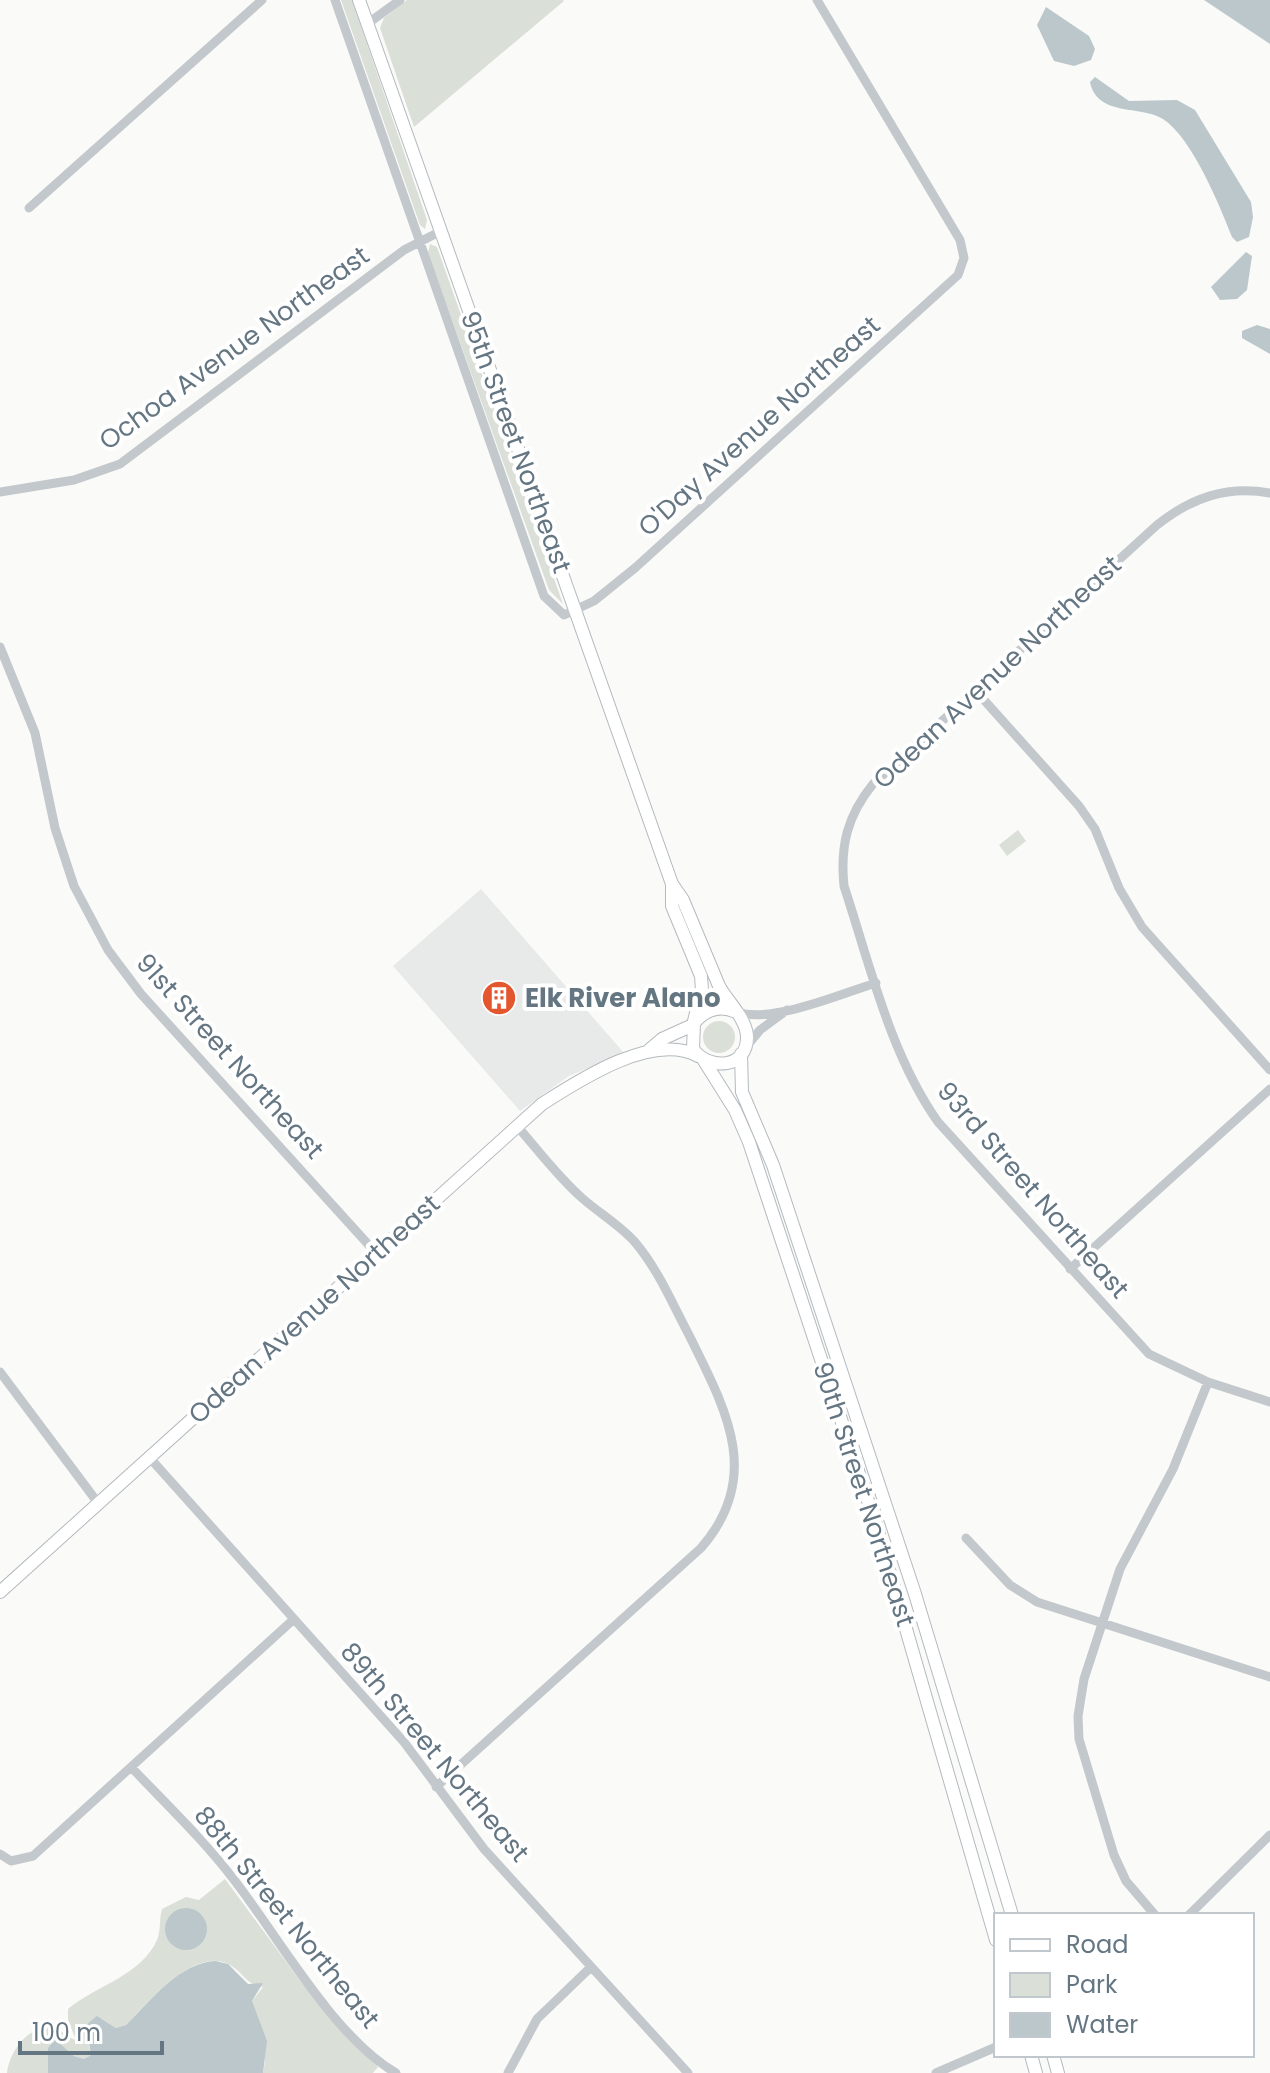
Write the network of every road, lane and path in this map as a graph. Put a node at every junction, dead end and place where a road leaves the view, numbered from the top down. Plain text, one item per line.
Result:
1 (262, 0) edge
2 (335, 0) edge
3 (359, 0) edge
4 (400, 0) edge
5 (817, 0) edge
6 (367, 24) junction
7 (29, 208) dead end
8 (441, 231) junction
9 (421, 241) junction
10 (0, 492) edge
11 (1270, 493) edge
12 (576, 611) junction
13 (0, 647) edge
14 (4, 665) edge
15 (976, 691) junction
16 (672, 884) junction
17 (876, 983) junction
18 (787, 1010) junction
19 (736, 1012) junction
20 (693, 1024) junction
21 (646, 1052) junction
22 (742, 1053) junction
23 (701, 1058) junction
24 (1270, 1070) edge
25 (1270, 1089) edge
26 (517, 1126) junction
27 (376, 1253) junction
28 (1070, 1269) junction
29 (0, 1372) edge
30 (1208, 1382) junction
31 (1270, 1402) edge
32 (149, 1457) junction
33 (98, 1503) junction
34 (966, 1538) dead end
35 (0, 1592) edge
36 (294, 1619) junction
37 (1100, 1624) junction
38 (1270, 1677) edge
39 (131, 1767) junction
40 (436, 1787) junction
41 (1269, 1838) edge
42 (0, 1854) edge
43 (1011, 1913) edge
44 (1153, 1913) edge
45 (1191, 1913) edge
46 (994, 1933) edge
47 (591, 1967) junction
48 (994, 2048) edge
49 (396, 2073) edge
50 (508, 2073) edge
51 (688, 2073) edge
52 (936, 2073) edge

1 - 7 street
2 - 9 street
3 - 6 main road, 95th Street Northeast
4 - 6 street
5 - 12 street, O'Day Avenue Northeast
6 - 8 main road, 95th Street Northeast
8 - 9 street, Ochoa Avenue Northeast
8 - 12 main road, 95th Street Northeast
9 - 10 street, Ochoa Avenue Northeast
9 - 12 street
11 - 15 street, Odean Avenue Northeast
12 - 16 main road, 95th Street Northeast
13 - 14 street, 91st Street Northeast
14 - 27 street, 91st Street Northeast
15 - 17 street, Odean Avenue Northeast
15 - 24 street
16 - 19 main road
16 - 20 main road
17 - 18 street
17 - 28 street, 93rd Street Northeast
18 - 19 street
18 - 22 street
19 - 20 main road
19 - 22 main road
20 - 21 main road, Odean Avenue Northeast
20 - 23 main road
21 - 23 main road, Odean Avenue Northeast
21 - 26 main road, Odean Avenue Northeast
22 - 23 main road
22 - 43 main road, 90th Street Northeast
23 - 46 main road, 90th Street Northeast
25 - 28 street
26 - 27 main road, Odean Avenue Northeast
26 - 40 street
27 - 32 main road, Odean Avenue Northeast
28 - 30 street, 93rd Street Northeast
29 - 33 street
30 - 31 street, 93rd Street Northeast
30 - 37 street
32 - 33 main road, Odean Avenue Northeast
32 - 36 street, 89th Street Northeast
33 - 35 main road, Odean Avenue Northeast
34 - 37 street
36 - 39 street
36 - 40 street, 89th Street Northeast
37 - 38 street
37 - 44 street
39 - 42 street
39 - 49 street, 88th Street Northeast
40 - 47 street, 89th Street Northeast
41 - 45 street
47 - 50 street
47 - 51 street, 89th Street Northeast
48 - 52 street

